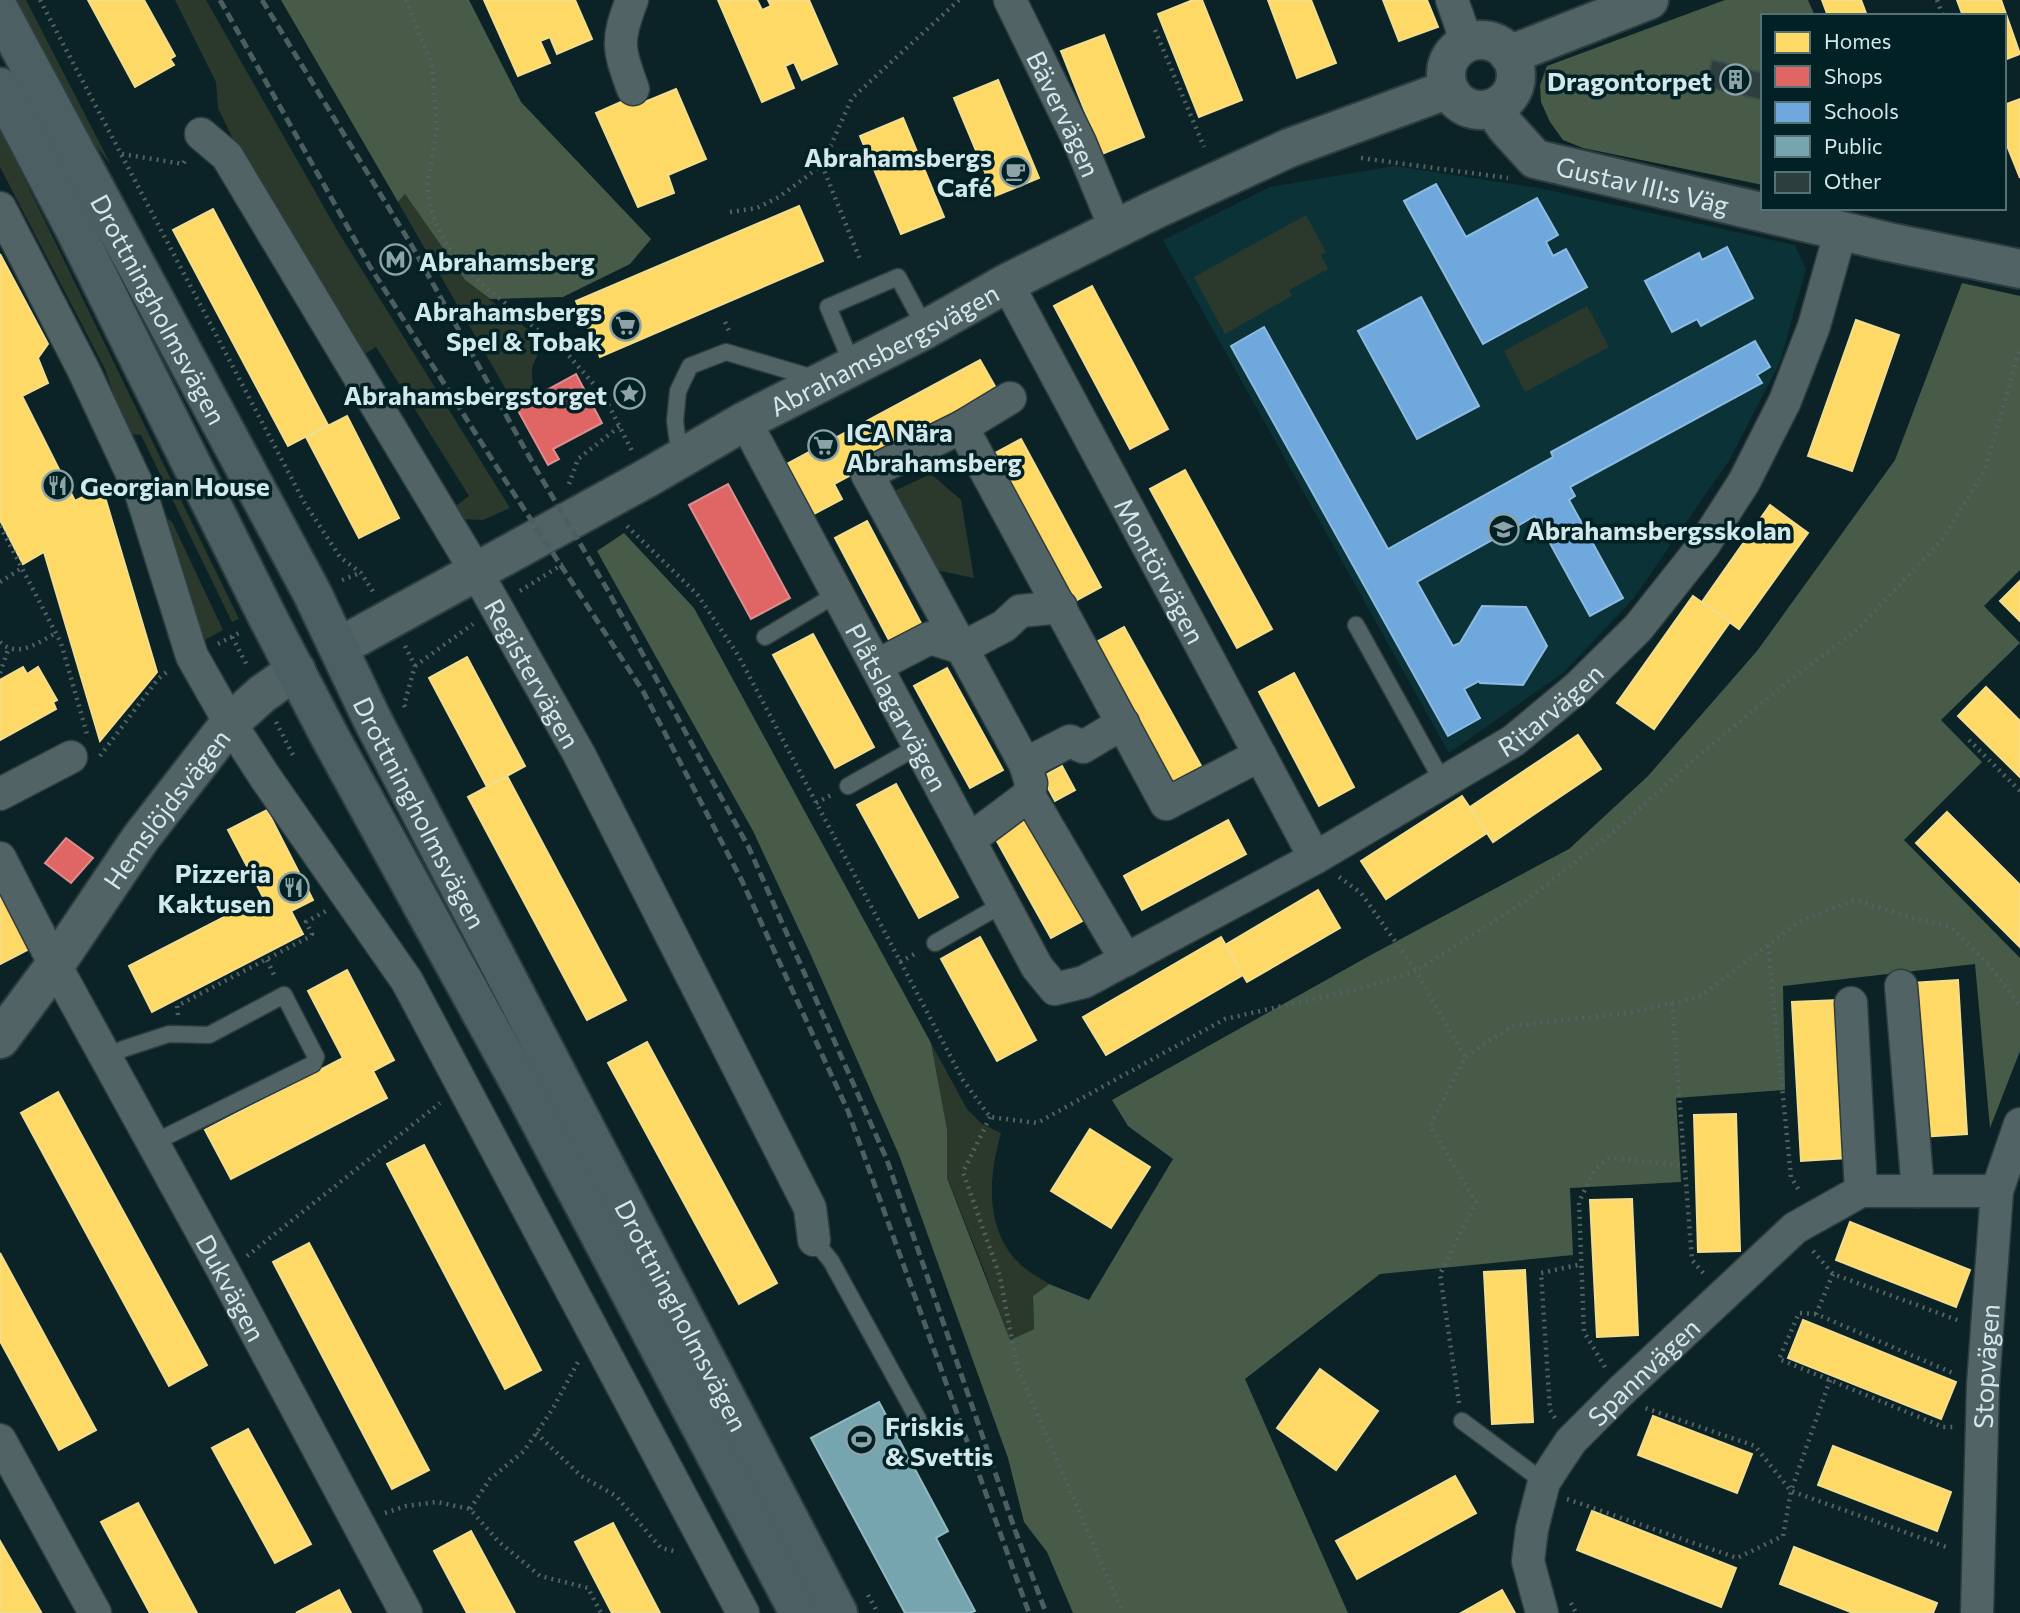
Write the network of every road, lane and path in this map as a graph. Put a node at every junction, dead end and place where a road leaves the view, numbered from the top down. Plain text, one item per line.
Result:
1 (40, 0) edge
2 (406, 0) edge
3 (632, 0) edge
4 (959, 0) edge
5 (1010, 0) edge
6 (1452, 0) edge
7 (1649, 0) edge
8 (0, 11) edge
9 (1155, 30) dead end
10 (1467, 43) junction
11 (1509, 55) junction
12 (0, 87) edge
13 (634, 89) dead end
14 (1449, 89) junction
15 (1493, 108) junction
16 (201, 134) joint
17 (1204, 147) dead end
18 (122, 154) junction
19 (1357, 158) dead end
20 (1535, 159) junction
21 (822, 166) junction
22 (0, 208) edge
23 (730, 212) dead end
24 (1116, 230) junction
25 (1841, 230) junction
26 (861, 262) dead end
27 (2020, 270) edge
28 (1007, 283) junction
29 (926, 329) junction
30 (2020, 348) edge
31 (838, 373) junction
32 (1010, 398) dead end
33 (745, 421) junction
34 (620, 426) junction
35 (962, 427) junction
36 (680, 458) junction
37 (646, 478) junction
38 (569, 485) dead end
39 (637, 519) dead end
40 (0, 526) edge
41 (22, 568) junction
42 (361, 573) dead end
43 (477, 573) junction
44 (0, 582) edge
45 (837, 594) junction
46 (1061, 607) junction
47 (391, 618) junction
48 (1356, 625) dead end
49 (56, 633) junction
50 (765, 636) dead end
51 (0, 642) edge
52 (339, 647) junction
53 (9, 648) junction
54 (962, 648) junction
55 (876, 666) junction
56 (296, 670) junction
57 (168, 671) dead end
58 (0, 673) edge
59 (410, 718) dead end
60 (230, 723) junction
61 (1123, 723) junction
62 (1969, 740) dead end
63 (919, 746) junction
64 (83, 747) junction
65 (1260, 755) junction
66 (1025, 764) junction
67 (1444, 784) junction
68 (848, 786) dead end
69 (2020, 791) edge
70 (0, 794) edge
71 (1029, 795) junction
72 (969, 840) junction
73 (0, 858) edge
74 (1315, 858) junction
75 (350, 898) junction
76 (1003, 904) junction
77 (935, 943) dead end
78 (1768, 945) junction
79 (1126, 960) junction
80 (55, 965) junction
81 (1416, 971) junction
82 (1902, 986) dead end
83 (1055, 989) joint
84 (1672, 1003) junction
85 (1851, 1003) dead end
86 (2020, 1006) edge
87 (169, 1034) junction
88 (0, 1039) edge
89 (1465, 1057) junction
90 (106, 1058) junction
91 (463, 1085) junction
92 (990, 1117) junction
93 (2020, 1124) edge
94 (153, 1143) junction
95 (1684, 1165) junction
96 (1791, 1177) dead end
97 (1861, 1191) junction
98 (1918, 1191) junction
99 (1997, 1191) junction
100 (1805, 1222) junction
101 (814, 1240) joint
102 (1815, 1252) junction
103 (1692, 1260) dead end
104 (1804, 1261) dead end
105 (1581, 1264) junction
106 (225, 1273) junction
107 (1833, 1274) junction
108 (1815, 1314) junction
109 (1987, 1331) junction
110 (594, 1333) junction
111 (1829, 1380) junction
112 (1983, 1385) junction
113 (1620, 1392) junction
114 (1651, 1397) dead end
115 (918, 1419) dead end
116 (1462, 1421) joint
117 (1982, 1426) junction
118 (536, 1433) junction
119 (0, 1440) edge
120 (1571, 1441) junction
121 (1791, 1491) junction
122 (1558, 1494) junction
123 (470, 1510) junction
124 (358, 1523) junction
125 (1979, 1559) junction
126 (714, 1560) junction
127 (851, 1601) edge
128 (1556, 1607) edge
129 (95, 1613) edge
130 (406, 1613) edge
131 (601, 1613) edge
132 (743, 1613) edge
133 (799, 1613) edge
134 (878, 1613) edge
135 (1123, 1613) edge
136 (1576, 1613) edge
137 (1977, 1613) edge

1 - 18 path, Drottningholmsvägen
2 - 34 path
3 - 13 street
4 - 21 path
5 - 24 street, Bävervägen
6 - 10 street
7 - 11 street
8 - 52 main road, Drottningholmsvägen
9 - 17 path
10 - 11 street
10 - 14 street
11 - 15 street
12 - 56 main road, Drottningholmsvägen
14 - 15 street
14 - 24 street, Abrahamsbergsvägen
15 - 20 street, Gustav III:s Väg
16 - 18 path
16 - 43 street, Registervägen
18 - 42 path, Drottningholmsvägen
19 - 20 path
20 - 25 street, Gustav III:s Väg
21 - 23 path
21 - 26 path
22 - 60 street
24 - 28 street, Abrahamsbergsvägen
25 - 27 street, Gustav III:s Väg
25 - 67 street, Ritarvägen
28 - 29 street, Abrahamsbergsvägen
28 - 65 street, Montörvägen
29 - 31 street, Abrahamsbergsvägen
29 - 31 lane
30 - 81 path
31 - 33 street, Abrahamsbergsvägen
31 - 36 lane
32 - 35 street
33 - 36 street, Abrahamsbergsvägen
33 - 45 street, Plåtslagarvägen
34 - 37 path
34 - 38 path
35 - 46 street
35 - 54 street
36 - 37 street, Abrahamsbergsvägen
37 - 43 street, Abrahamsbergsvägen
39 - 92 path
40 - 41 path
41 - 44 path
41 - 49 path
43 - 47 street, Abrahamsbergsvägen
43 - 101 street, Registervägen
45 - 50 lane
45 - 55 street, Plåtslagarvägen
46 - 54 street
46 - 61 street
47 - 52 street, Abrahamsbergsvägen
47 - 59 path, Drottningholmsvägen
48 - 67 lane
49 - 53 path
49 - 64 path
51 - 53 path
52 - 56 main road
52 - 127 main road, Drottningholmsvägen
53 - 58 path
54 - 55 street
54 - 66 street
55 - 63 street, Plåtslagarvägen
56 - 60 street, Hemslöjdsvägen
56 - 133 main road, Drottningholmsvägen
57 - 64 path
60 - 75 street
60 - 80 street, Hemslöjdsvägen
61 - 65 street
61 - 66 street
62 - 69 path
63 - 68 lane
63 - 72 street, Plåtslagarvägen
64 - 70 street
65 - 74 street, Montörvägen
66 - 71 street
67 - 74 street, Ritarvägen
71 - 72 street
71 - 79 street
72 - 76 street, Plåtslagarvägen
73 - 80 street
74 - 79 street, Ritarvägen
74 - 81 path
75 - 87 path
75 - 91 street
76 - 77 lane
76 - 83 street, Plåtslagarvägen
78 - 84 path
78 - 86 path
78 - 96 path
79 - 83 street, Ritarvägen
80 - 88 street, Hemslöjdsvägen
80 - 90 street, Dukvägen
81 - 89 path
81 - 92 path
82 - 98 street
84 - 89 path
84 - 95 path
85 - 97 street
87 - 90 lane
87 - 94 lane
89 - 116 path
90 - 94 street, Dukvägen
91 - 106 path
91 - 110 street
92 - 135 path
93 - 99 street, Stopvägen
94 - 106 street, Dukvägen
95 - 103 path
95 - 105 path
97 - 98 street, Spannvägen
97 - 100 street, Spannvägen
98 - 99 street, Spannvägen
99 - 109 street, Stopvägen
100 - 102 path
100 - 102 path
100 - 113 street, Spannvägen
101 - 115 lane
102 - 104 path
102 - 107 path
105 - 113 path
105 - 120 path
106 - 124 street, Dukvägen
107 - 108 path
107 - 109 path
108 - 111 path
108 - 112 path
109 - 112 street, Stopvägen
110 - 118 path
110 - 126 street
111 - 117 path
111 - 121 path
112 - 117 street, Stopvägen
113 - 120 street, Spannvägen
114 - 121 path
116 - 122 lane
117 - 125 street, Stopvägen
118 - 123 path
118 - 126 path
119 - 129 street
120 - 122 street, Spannvägen
121 - 122 path
121 - 125 path
122 - 128 street, Spannvägen
123 - 124 path
123 - 131 path
124 - 130 street, Dukvägen
125 - 137 street, Stopvägen
126 - 132 street
127 - 134 path
128 - 136 path

